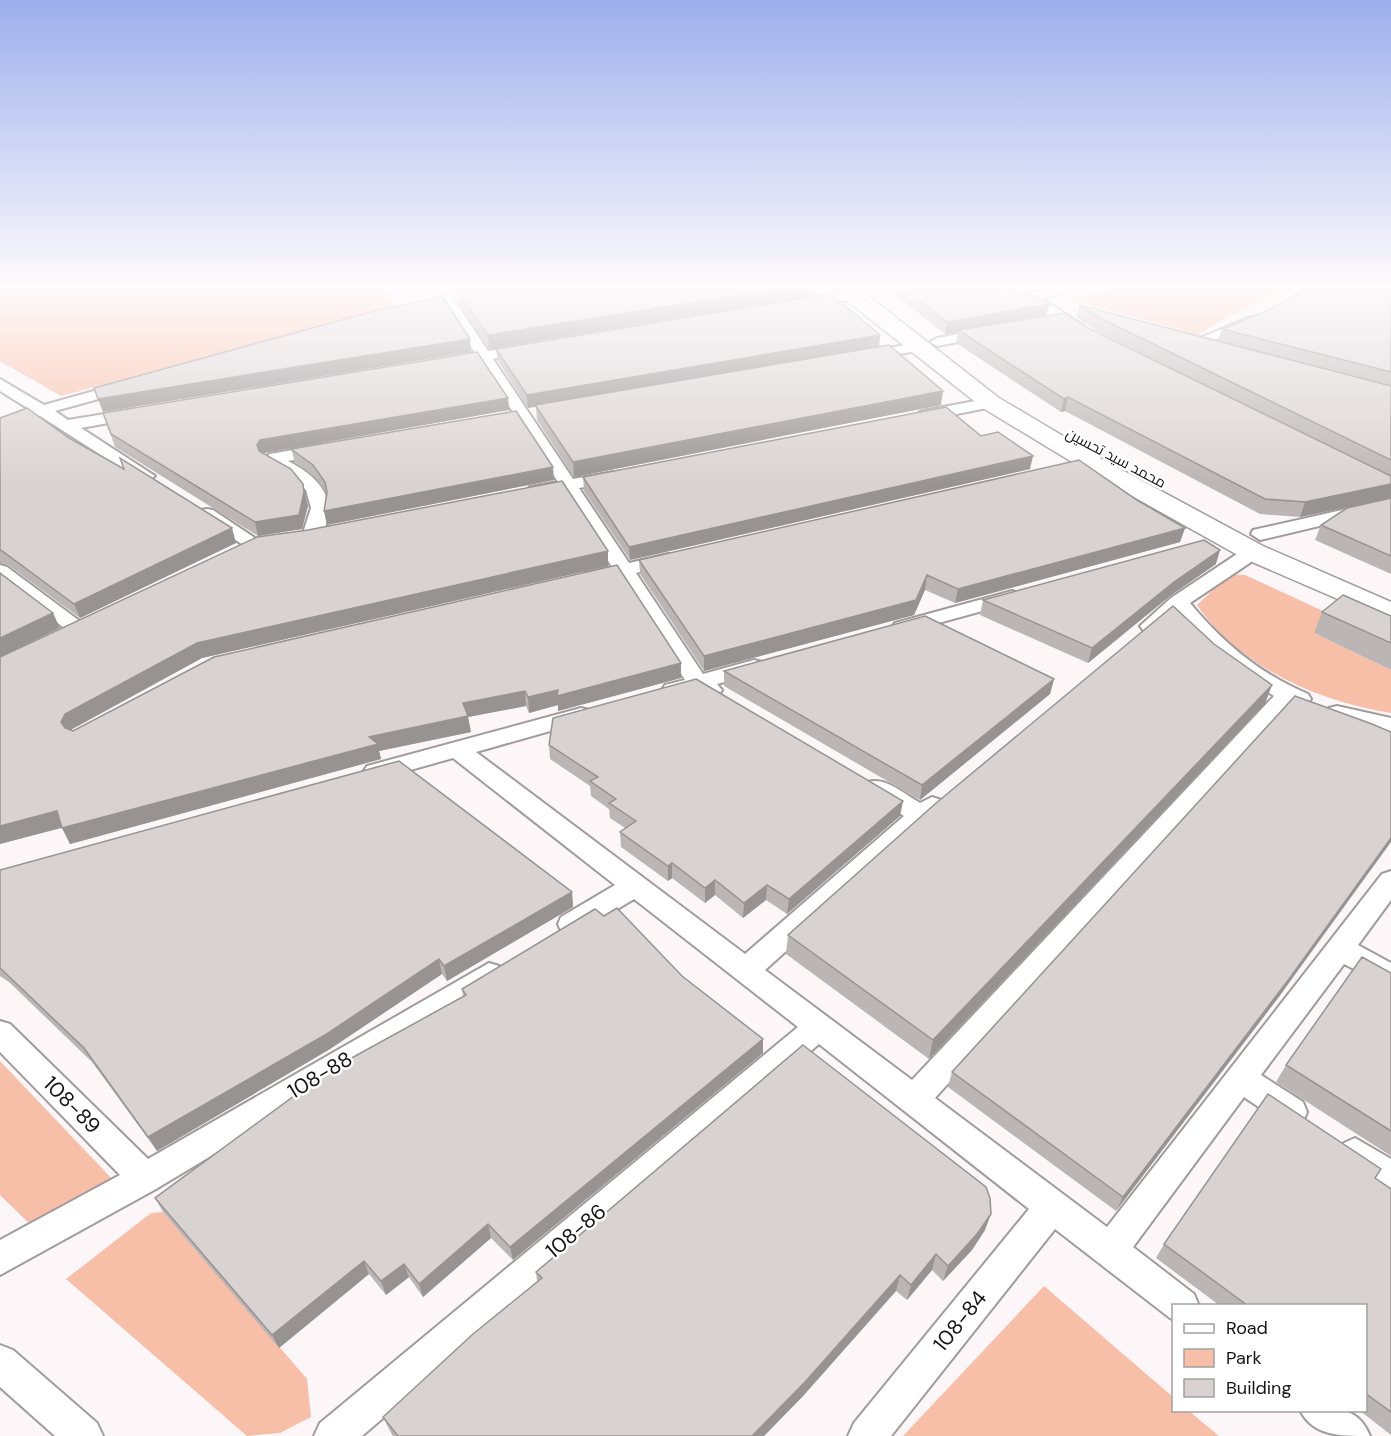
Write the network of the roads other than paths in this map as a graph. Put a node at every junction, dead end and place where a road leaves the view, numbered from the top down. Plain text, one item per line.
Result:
1 (481, 351) edge
2 (513, 351) edge
3 (890, 351) edge
4 (935, 351) edge
5 (938, 351) edge
6 (484, 356) junction
7 (848, 359) edge
8 (438, 364) edge
9 (145, 381) edge
10 (0, 384) edge
11 (991, 403) junction
12 (42, 410) junction
13 (148, 412) edge
14 (528, 413) junction
15 (499, 418) edge
16 (909, 419) edge
17 (67, 425) junction
18 (0, 426) edge
19 (339, 447) edge
20 (627, 474) edge
21 (569, 485) junction
22 (166, 488) edge
23 (523, 494) edge
24 (1391, 504) edge
25 (196, 507) edge
26 (332, 531) edge
27 (1227, 538) junction
28 (1257, 543) junction
29 (1193, 548) edge
30 (234, 554) edge
31 (683, 556) edge
32 (624, 570) junction
33 (0, 571) edge
34 (578, 580) edge
35 (1032, 592) edge
36 (1391, 593) edge
37 (1178, 602) junction
38 (1391, 613) edge
39 (99, 619) edge
40 (78, 629) junction
41 (882, 632) edge
42 (58, 639) edge
43 (1132, 640) edge
44 (779, 661) edge
45 (698, 683) junction
46 (652, 695) edge
47 (1288, 695) junction
48 (729, 701) edge
49 (606, 708) edge
50 (1391, 725) edge
51 (457, 749) junction
52 (353, 778) edge
53 (860, 779) edge
54 (949, 792) edge
55 (921, 815) junction
56 (1391, 881) edge
57 (636, 885) junction
58 (546, 940) edge
59 (1340, 948) junction
60 (515, 958) edge
61 (746, 970) junction
62 (1391, 977) edge
63 (819, 1026) junction
64 (0, 1033) edge
65 (1240, 1078) junction
66 (914, 1099) junction
67 (1391, 1177) edge
68 (145, 1178) junction
69 (1052, 1206) junction
70 (1110, 1250) junction
71 (0, 1258) edge
72 (1181, 1304) edge
73 (0, 1363) edge
74 (1321, 1412) edge
75 (84, 1436) edge
76 (333, 1436) edge
77 (867, 1436) edge
78 (1351, 1436) edge

1 - 6 street
2 - 6 street
3 - 7 street
4 - 11 main road
5 - 28 main road, محمد سید تحسین
6 - 8 street
6 - 14 street
9 - 12 street
10 - 12 street
11 - 16 street
11 - 27 main road
12 - 17 street
12 - 18 street
13 - 17 street
14 - 15 street
14 - 21 street
17 - 22 street
19 - 26 street
20 - 21 street
21 - 23 street
21 - 32 street
24 - 28 street
25 - 30 street
27 - 28 main road
27 - 29 street
28 - 36 main road, محمد سید تحسین
28 - 37 street
28 - 38 main road
31 - 32 street
32 - 34 street
32 - 45 street
33 - 40 street
35 - 41 street
37 - 43 street
37 - 47 street
39 - 40 street
40 - 42 street
44 - 45 street
45 - 46 street
45 - 48 street
47 - 50 street
47 - 66 street
49 - 51 street
51 - 52 street
51 - 57 street
53 - 55 street
54 - 55 street
55 - 61 street
56 - 59 street
57 - 58 street
57 - 61 street
59 - 62 street
59 - 65 street
60 - 68 street, 108-88
61 - 63 street
63 - 66 street
63 - 76 street, 108-86
64 - 68 street, 108-89
65 - 67 street
65 - 70 street
66 - 69 street
68 - 71 street, 108-88
69 - 70 street
69 - 77 street, 108-84
70 - 72 street
73 - 75 street
74 - 78 street

